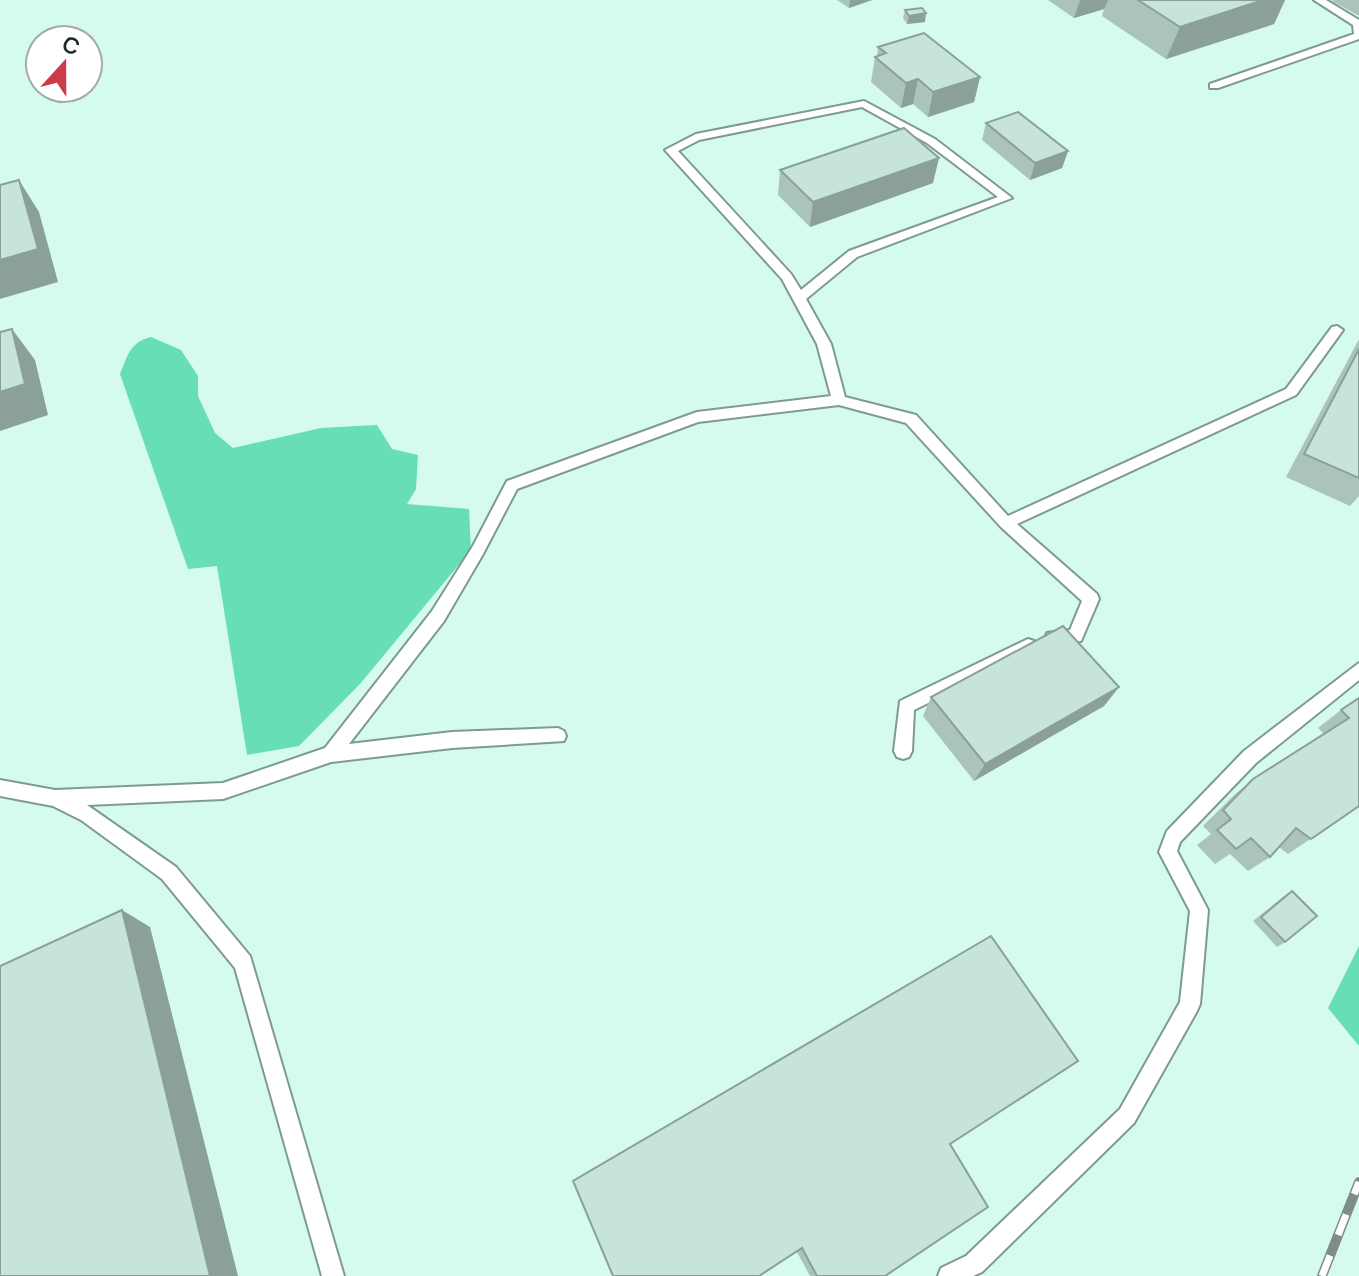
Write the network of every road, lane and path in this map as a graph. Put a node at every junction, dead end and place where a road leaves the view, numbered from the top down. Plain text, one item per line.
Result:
1 (1319, 0) edge
2 (1214, 86) dead end
3 (799, 298) junction
4 (1337, 330) dead end
5 (839, 400) junction
6 (1006, 523) junction
7 (1359, 670) edge
8 (558, 736) dead end
9 (903, 751) dead end
10 (331, 754) junction
11 (0, 788) edge
12 (55, 798) junction
13 (333, 1276) edge
14 (949, 1276) edge

1 - 2 lane
3 - 3 lane
3 - 5 lane
4 - 6 lane
5 - 6 lane
5 - 10 lane
6 - 9 lane
7 - 14 lane
8 - 10 lane
10 - 12 lane
11 - 12 lane
12 - 13 lane

